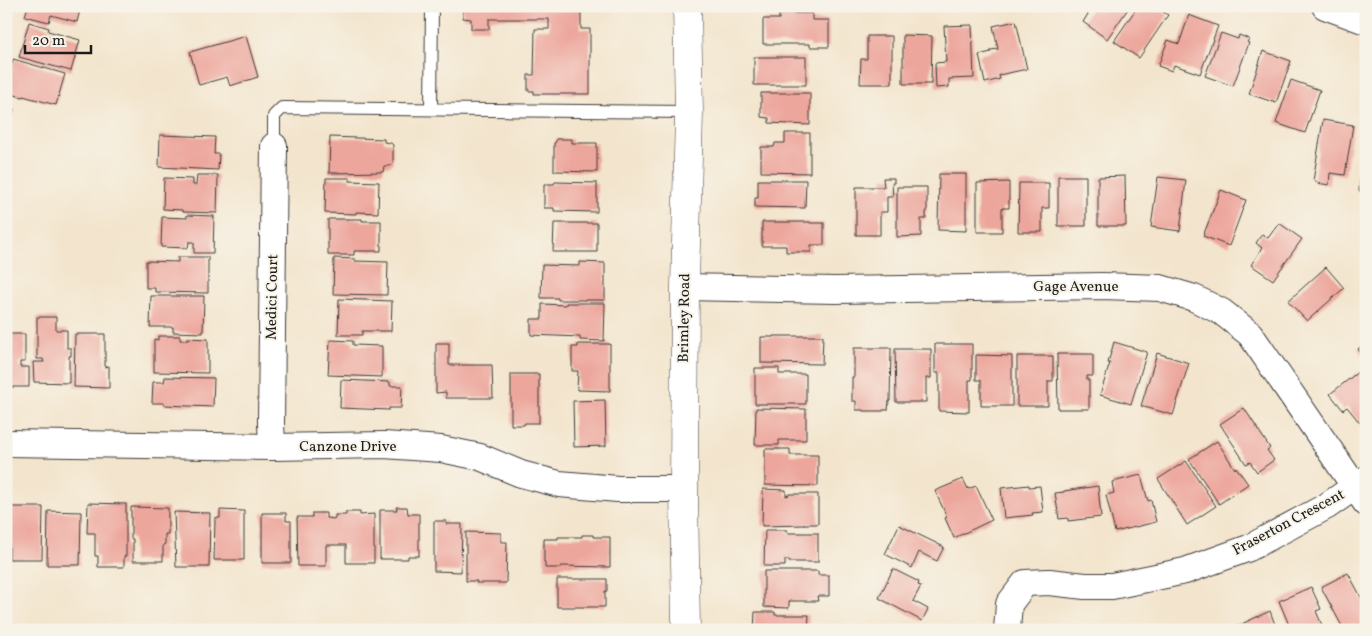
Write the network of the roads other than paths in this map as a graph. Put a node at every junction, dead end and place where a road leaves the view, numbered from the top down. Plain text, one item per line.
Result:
1 (432, 6) edge
2 (687, 6) edge
3 (1325, 6) edge
4 (1366, 21) edge
5 (431, 109) junction
6 (689, 112) junction
7 (274, 146) joint
8 (685, 287) junction
9 (6, 443) edge
10 (272, 447) junction
11 (684, 489) junction
12 (1362, 489) edge
13 (686, 630) edge
14 (1007, 630) edge

1 - 5 lane
2 - 6 main road, Brimley Road
3 - 4 street
5 - 6 lane
5 - 7 lane
6 - 8 main road, Brimley Road
7 - 10 street, Medici Court
8 - 11 main road, Brimley Road
8 - 12 street, Gage Avenue
9 - 10 street, Canzone Drive
10 - 11 street, Canzone Drive
11 - 13 main road, Brimley Road
12 - 14 street, Fraserton Crescent

